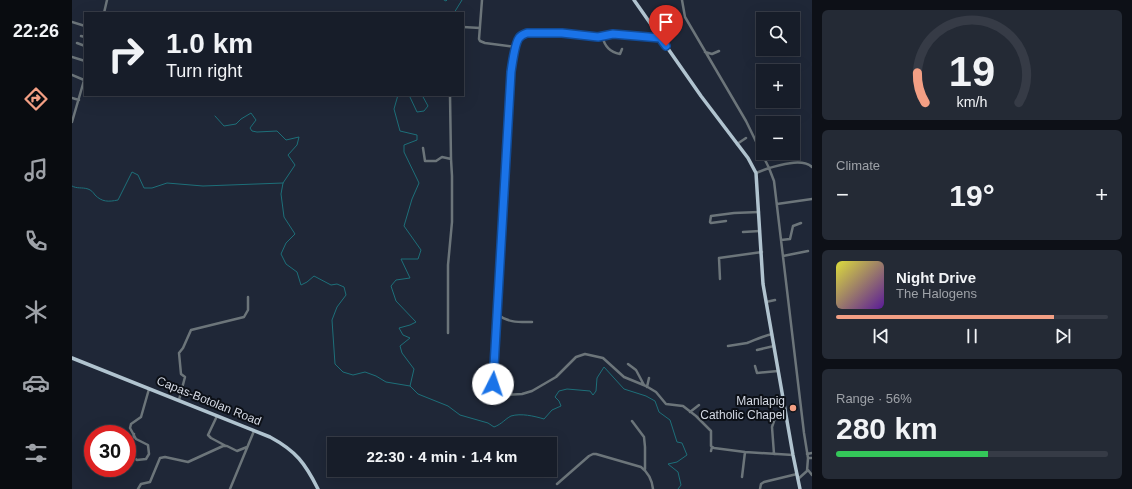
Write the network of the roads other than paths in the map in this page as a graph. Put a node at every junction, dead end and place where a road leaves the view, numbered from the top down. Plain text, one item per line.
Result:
1 (107, 0) edge
2 (482, 0) edge
3 (634, 0) edge
4 (682, 0) edge
5 (104, 12) edge
6 (72, 22) edge
7 (84, 26) edge
8 (464, 27) edge
9 (480, 28) junction
10 (81, 36) dead end
11 (602, 36) junction
12 (84, 37) edge
13 (660, 38) junction
14 (77, 43) dead end
15 (84, 45) edge
16 (516, 48) junction
17 (622, 50) dead end
18 (719, 50) dead end
19 (705, 52) junction
20 (72, 57) edge
21 (84, 61) edge
22 (72, 75) edge
23 (84, 79) edge
24 (84, 82) edge
25 (450, 96) edge
26 (72, 98) edge
27 (78, 100) junction
28 (72, 121) edge
29 (746, 138) dead end
30 (737, 144) junction
31 (423, 148) dead end
32 (451, 159) junction
33 (812, 167) edge
34 (770, 168) junction
35 (756, 173) junction
36 (812, 199) edge
37 (777, 204) junction
38 (759, 212) junction
39 (726, 221) dead end
40 (800, 223) dead end
41 (760, 231) junction
42 (743, 232) dead end
43 (781, 240) junction
44 (808, 251) dead end
45 (762, 252) junction
46 (783, 256) junction
47 (720, 279) dead end
48 (248, 297) dead end
49 (775, 300) dead end
50 (766, 302) junction
51 (497, 314) junction
52 (532, 322) dead end
53 (448, 333) dead end
54 (772, 334) junction
55 (728, 346) dead end
56 (774, 346) junction
57 (757, 350) dead end
58 (72, 358) edge
59 (628, 364) dead end
60 (755, 366) dead end
61 (778, 371) junction
62 (649, 378) dead end
63 (645, 386) junction
64 (149, 388) junction
65 (179, 400) junction
66 (699, 405) dead end
67 (690, 412) junction
68 (774, 412) dead end
69 (218, 416) junction
70 (632, 421) dead end
71 (132, 425) edge
72 (254, 430) junction
73 (134, 434) joint
74 (227, 446) junction
75 (247, 447) junction
76 (712, 447) junction
77 (711, 452) dead end
78 (745, 452) junction
79 (812, 453) edge
80 (774, 454) junction
81 (792, 455) junction
82 (808, 456) junction
83 (812, 458) edge
84 (645, 470) junction
85 (808, 470) junction
86 (797, 474) junction
87 (812, 475) edge
88 (742, 477) dead end
89 (798, 479) junction
90 (557, 484) dead end
91 (138, 489) edge
92 (230, 489) edge
93 (318, 489) edge
94 (653, 489) edge
95 (760, 489) edge
96 (800, 489) edge

1 - 5 street
2 - 9 street
3 - 13 main road
4 - 19 street
6 - 7 street
8 - 9 street
9 - 16 street
10 - 12 street
11 - 13 street
11 - 16 street
11 - 17 street
13 - 30 main road
14 - 15 street
16 - 51 street
18 - 19 street
19 - 34 street
20 - 21 street
22 - 23 street
24 - 27 street
25 - 32 street
26 - 27 street
27 - 28 street
29 - 30 street
30 - 35 main road
31 - 32 street
32 - 53 street
33 - 34 street
34 - 35 street
34 - 37 street
35 - 38 main road
36 - 37 street
37 - 43 street
38 - 39 street
38 - 41 main road
40 - 43 street
41 - 42 street
41 - 45 main road
43 - 46 street
44 - 46 street
45 - 47 street
45 - 50 main road
46 - 82 street
48 - 65 street
49 - 50 street
50 - 54 main road
51 - 52 street
51 - 63 street
54 - 55 street
54 - 56 main road
56 - 57 street
56 - 61 main road
58 - 64 main road, Capas-Botolan Road
59 - 63 street
60 - 61 street
61 - 81 main road
62 - 63 street
63 - 67 street
64 - 65 main road, Capas-Botolan Road
64 - 71 street
65 - 69 main road, Capas-Botolan Road
66 - 67 street
67 - 76 street
68 - 80 street
69 - 72 main road, Capas-Botolan Road
69 - 74 street
70 - 84 street
72 - 75 street
72 - 93 main road, Capas-Botolan Road
73 - 73 street
74 - 75 street
74 - 91 street
75 - 92 street
76 - 77 street
76 - 78 street
78 - 80 street
78 - 88 street
79 - 82 street
80 - 81 street
81 - 86 main road
82 - 83 street
82 - 85 street
84 - 90 street
84 - 94 street
85 - 87 street
85 - 89 street
86 - 89 main road
86 - 95 street
89 - 96 main road

